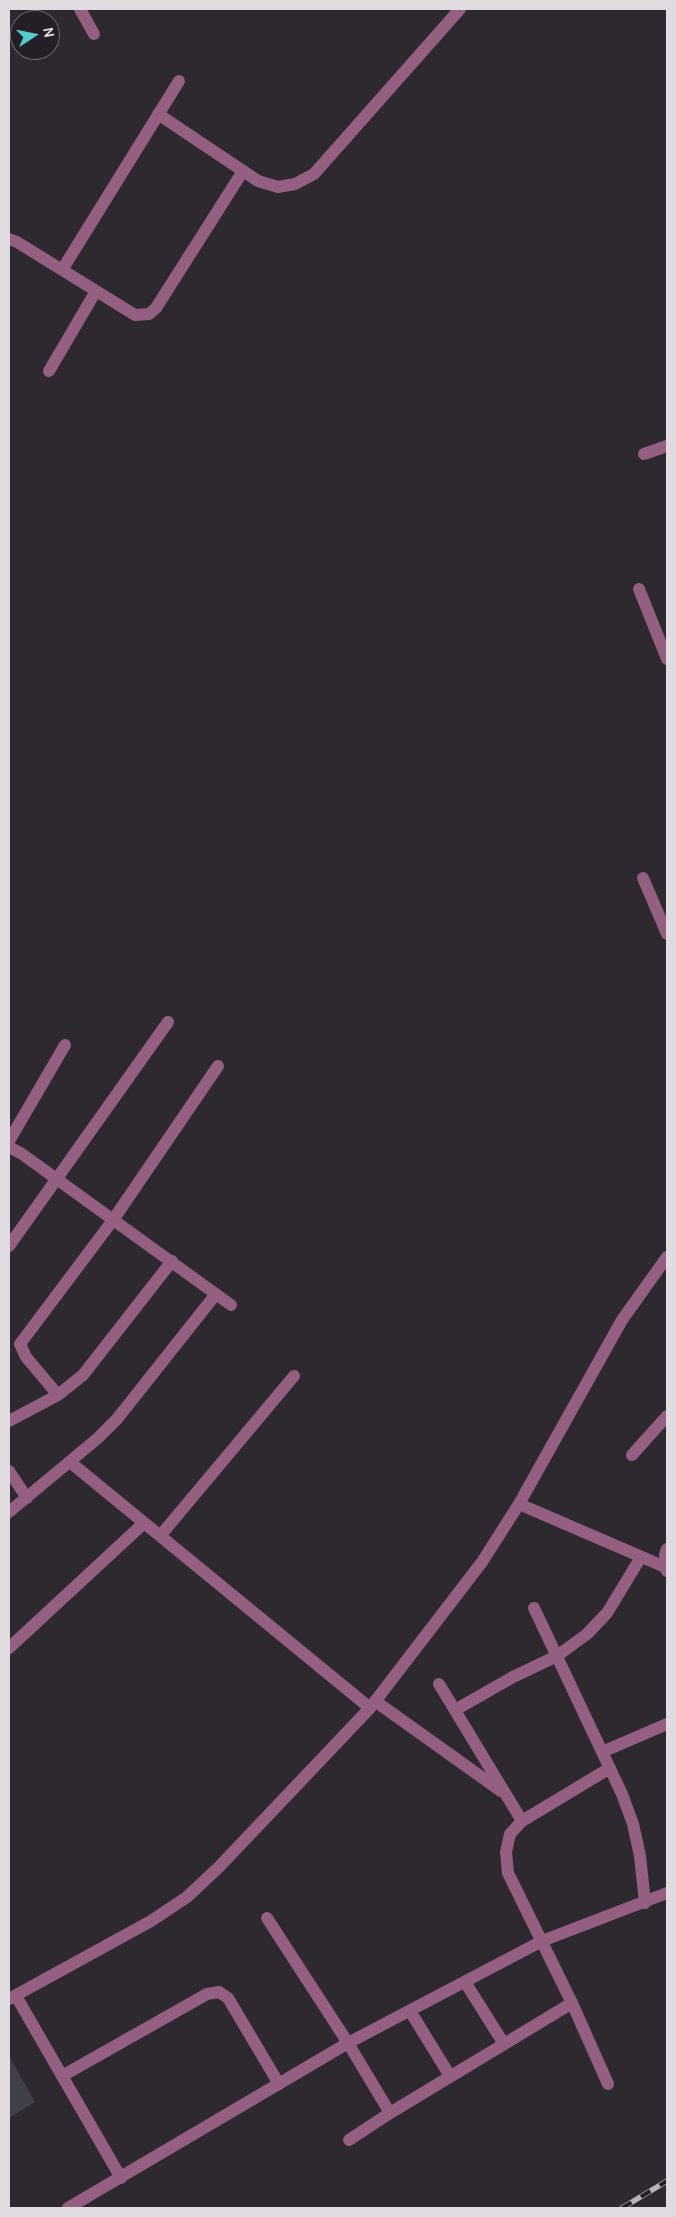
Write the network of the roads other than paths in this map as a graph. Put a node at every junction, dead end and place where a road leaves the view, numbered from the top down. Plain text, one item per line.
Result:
1 (80, 9) edge
2 (460, 9) edge
3 (94, 34) dead end
4 (179, 81) dead end
5 (158, 114) junction
6 (243, 171) junction
7 (9, 239) edge
8 (62, 270) junction
9 (96, 291) junction
10 (49, 371) dead end
11 (667, 446) edge
12 (644, 454) dead end
13 (639, 589) dead end
14 (667, 659) edge
15 (643, 878) dead end
16 (667, 934) edge
17 (168, 1022) dead end
18 (64, 1045) dead end
19 (218, 1066) dead end
20 (9, 1116) edge
21 (17, 1126) junction
22 (9, 1141) edge
23 (9, 1147) edge
24 (55, 1178) junction
25 (113, 1220) junction
26 (9, 1246) edge
27 (667, 1259) edge
28 (172, 1262) junction
29 (216, 1294) junction
30 (231, 1305) dead end
31 (294, 1376) dead end
32 (58, 1396) junction
33 (667, 1416) edge
34 (9, 1421) edge
35 (632, 1455) dead end
36 (70, 1462) junction
37 (9, 1470) edge
38 (27, 1498) junction
39 (519, 1504) junction
40 (9, 1512) edge
41 (144, 1523) junction
42 (160, 1536) junction
43 (667, 1549) edge
44 (641, 1557) junction
45 (666, 1569) edge
46 (534, 1608) dead end
47 (9, 1648) edge
48 (556, 1656) junction
49 (439, 1684) dead end
50 (373, 1704) junction
51 (455, 1710) junction
52 (667, 1724) edge
53 (602, 1752) junction
54 (610, 1768) junction
55 (505, 1794) junction
56 (522, 1822) junction
57 (667, 1893) edge
58 (645, 1903) junction
59 (268, 1918) dead end
60 (542, 1942) junction
61 (465, 1982) junction
62 (12, 1997) edge
63 (572, 2003) junction
64 (410, 2011) junction
65 (348, 2043) junction
66 (504, 2044) junction
67 (62, 2076) junction
68 (450, 2076) junction
69 (279, 2084) junction
70 (608, 2084) dead end
71 (390, 2113) junction
72 (349, 2140) dead end
73 (120, 2178) junction
74 (68, 2208) edge

1 - 3 street
2 - 6 street
4 - 5 street
5 - 6 street
5 - 8 street
6 - 9 street
7 - 8 street
8 - 9 street
9 - 10 street
11 - 12 street
13 - 14 street
15 - 16 street
17 - 24 street
18 - 21 street
19 - 25 street
20 - 21 street
21 - 22 street
23 - 24 street
24 - 25 street
24 - 26 street
25 - 28 street
25 - 32 street
27 - 39 street
28 - 29 street
28 - 32 street
29 - 30 street
29 - 36 street
31 - 42 street
32 - 34 street
33 - 35 street
36 - 38 street
36 - 41 street
37 - 38 street
38 - 40 street
39 - 44 street
39 - 50 street
41 - 42 street
41 - 47 street
42 - 50 street
43 - 45 street
44 - 45 street
44 - 48 street
46 - 48 street
48 - 51 street
48 - 53 street
49 - 51 street
50 - 55 street
50 - 62 street
51 - 55 street
52 - 53 street
53 - 54 street
54 - 56 street
54 - 58 street
55 - 56 street
56 - 60 street
57 - 58 street
58 - 60 street
59 - 65 street
60 - 61 street
60 - 63 street
61 - 64 street
61 - 66 street
62 - 67 street
63 - 66 street
63 - 70 street
64 - 65 street
64 - 68 street
65 - 69 street
65 - 71 street
66 - 68 street
67 - 69 street
67 - 73 street
68 - 71 street
69 - 73 street
71 - 72 street
73 - 74 street

